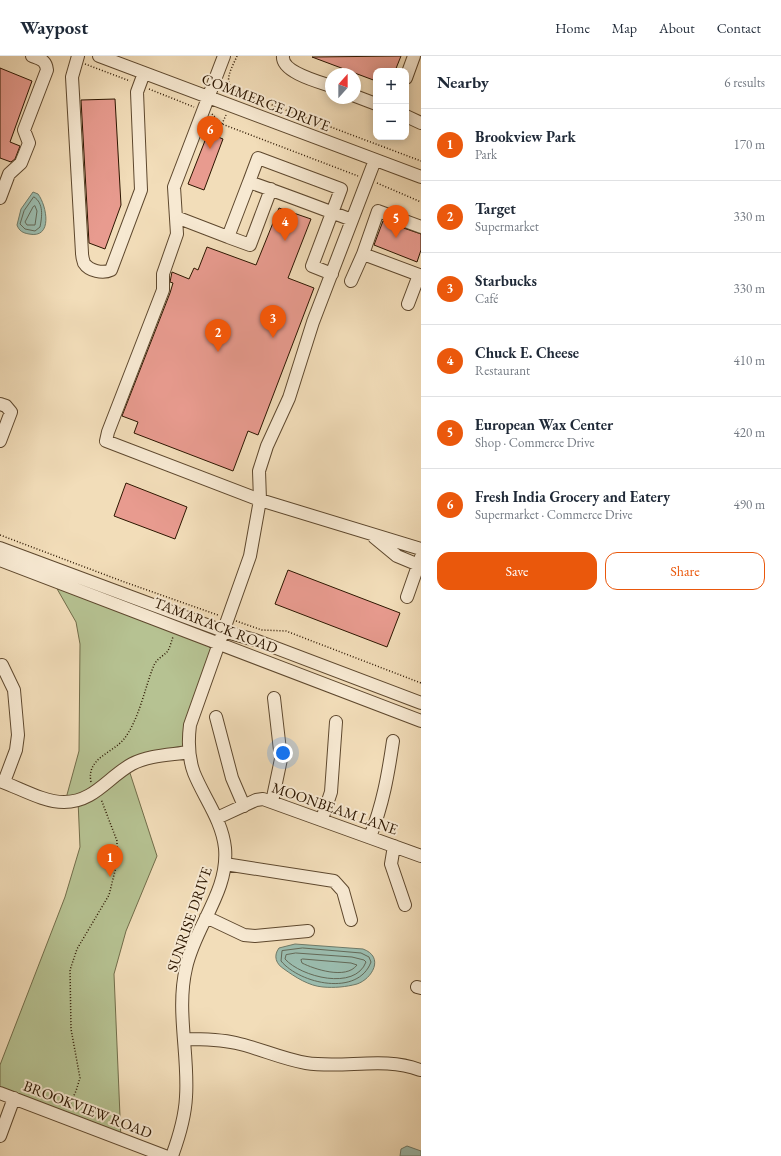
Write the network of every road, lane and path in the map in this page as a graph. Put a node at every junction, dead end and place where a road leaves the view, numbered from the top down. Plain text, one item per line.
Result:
1 (34, 56) edge
2 (78, 56) edge
3 (224, 56) edge
4 (237, 56) edge
5 (283, 56) edge
6 (414, 56) edge
7 (105, 57) edge
8 (409, 70) edge
9 (144, 73) junction
10 (325, 84) edge
11 (208, 97) junction
12 (361, 98) edge
13 (373, 103) edge
14 (203, 110) junction
15 (409, 117) edge
16 (421, 123) edge
17 (375, 160) junction
18 (421, 161) edge
19 (420, 173) edge
20 (368, 180) junction
21 (249, 182) junction
22 (271, 190) junction
23 (0, 198) edge
24 (421, 202) edge
25 (332, 212) junction
26 (176, 217) junction
27 (352, 220) junction
28 (421, 227) edge
29 (228, 237) junction
30 (362, 254) junction
31 (420, 272) edge
32 (332, 274) junction
33 (352, 281) dead end
34 (408, 304) dead end
35 (0, 404) edge
36 (0, 441) edge
37 (260, 500) junction
38 (0, 535) edge
39 (372, 535) junction
40 (0, 548) edge
41 (421, 549) edge
42 (0, 560) edge
43 (420, 562) edge
44 (407, 597) dead end
45 (219, 615) dead end
46 (244, 624) dead end
47 (223, 631) junction
48 (173, 638) dead end
49 (218, 644) junction
50 (2, 665) dead end
51 (421, 683) edge
52 (274, 698) dead end
53 (421, 703) edge
54 (216, 716) dead end
55 (421, 721) edge
56 (336, 722) dead end
57 (393, 741) dead end
58 (189, 752) junction
59 (2, 781) edge
60 (96, 793) junction
61 (272, 802) junction
62 (244, 806) junction
63 (217, 818) junction
64 (322, 819) junction
65 (370, 837) junction
66 (394, 846) junction
67 (421, 856) edge
68 (224, 864) junction
69 (405, 906) dead end
70 (206, 917) junction
71 (351, 920) dead end
72 (308, 931) dead end
73 (184, 1039) junction
74 (420, 1070) edge
75 (0, 1093) edge
76 (14, 1098) junction
77 (64, 1118) junction
78 (0, 1136) edge
79 (164, 1156) edge
80 (172, 1156) edge

1 - 23 street
2 - 9 street
3 - 11 street
4 - 18 path
5 - 10 street
6 - 8 street
7 - 9 street, COMMERCE DRIVE
9 - 11 street, COMMERCE DRIVE
11 - 14 street
11 - 17 street, COMMERCE DRIVE
12 - 13 street
14 - 20 path
14 - 26 street
15 - 16 street
17 - 19 street, COMMERCE DRIVE
17 - 20 street, SUNRISE DRIVE
20 - 24 path
20 - 27 street, SUNRISE DRIVE
21 - 22 street
21 - 25 street
21 - 29 street
22 - 25 street
22 - 29 street
25 - 27 street
25 - 32 street
26 - 29 street
26 - 37 street
27 - 32 street, SUNRISE DRIVE
28 - 30 street
30 - 31 street
30 - 33 street
31 - 34 street
32 - 37 street, SUNRISE DRIVE
35 - 36 street
37 - 39 street
37 - 47 street, SUNRISE DRIVE
38 - 45 path
39 - 41 street
39 - 43 street
40 - 47 street, TAMARACK ROAD
42 - 49 street, TAMARACK ROAD
43 - 44 street
46 - 51 path
47 - 49 street, SUNRISE DRIVE
47 - 53 street, TAMARACK ROAD
48 - 60 path
49 - 55 street, TAMARACK ROAD
49 - 58 street, SUNRISE DRIVE
50 - 59 street
52 - 61 street
54 - 62 street
56 - 64 street
57 - 65 street
58 - 60 street
58 - 63 street, SUNRISE DRIVE
59 - 60 street
60 - 77 path
61 - 62 street, MOONBEAM LANE
61 - 64 street, MOONBEAM LANE
62 - 63 street, MOONBEAM LANE
63 - 68 street, SUNRISE DRIVE
64 - 65 street, MOONBEAM LANE
65 - 66 street, MOONBEAM LANE
66 - 67 street, MOONBEAM LANE
66 - 69 street
68 - 70 street, SUNRISE DRIVE
68 - 71 street
70 - 72 street
70 - 73 street, SUNRISE DRIVE
73 - 74 street
73 - 80 street, SUNRISE DRIVE
75 - 76 street, BROOKVIEW ROAD
76 - 77 street, BROOKVIEW ROAD
76 - 78 street
77 - 79 street, BROOKVIEW ROAD

